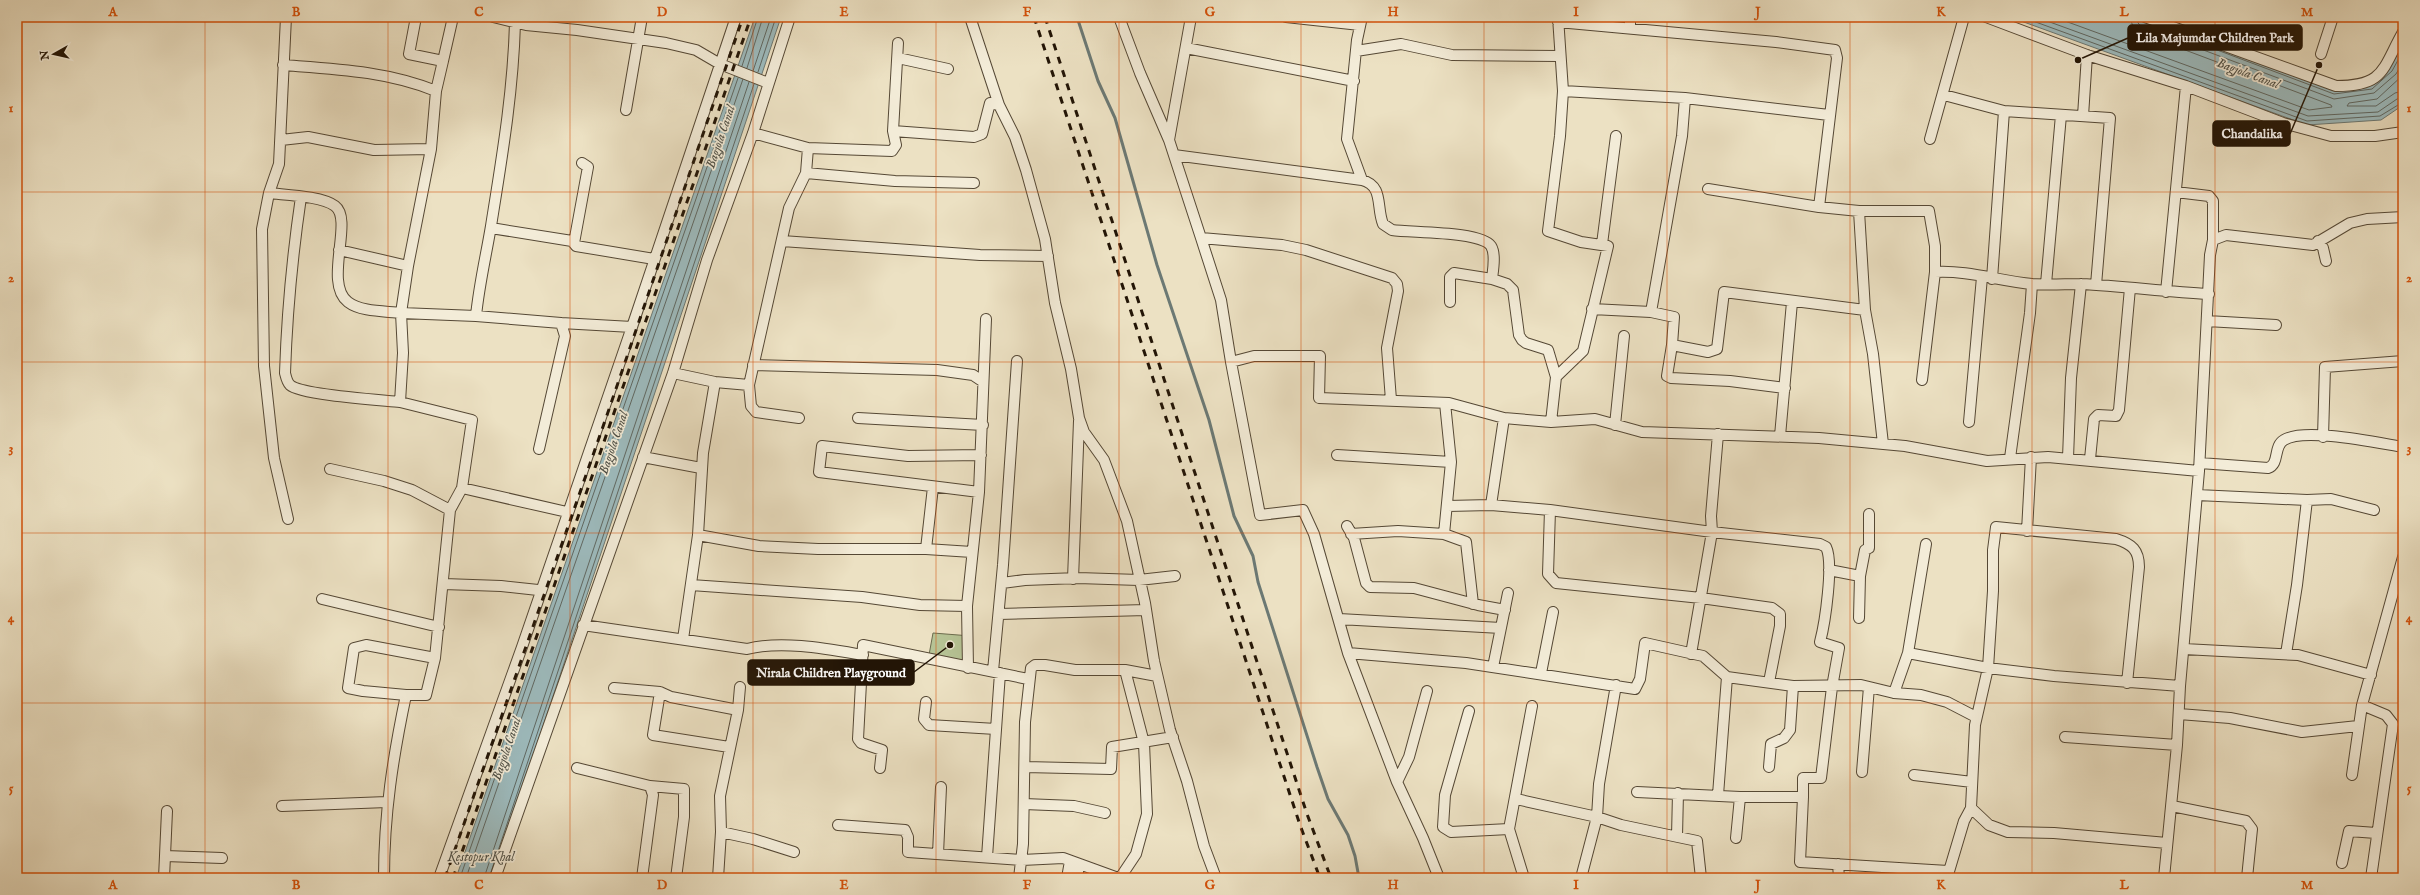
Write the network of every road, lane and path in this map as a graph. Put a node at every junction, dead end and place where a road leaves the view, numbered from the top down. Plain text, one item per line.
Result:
1 (286, 17) edge
2 (416, 17) edge
3 (453, 17) edge
4 (493, 17) edge
5 (642, 17) edge
6 (736, 17) edge
7 (790, 17) edge
8 (970, 17) edge
9 (1119, 17) edge
10 (1191, 17) edge
11 (1286, 17) edge
12 (1630, 17) edge
13 (1964, 17) edge
14 (1986, 17) edge
15 (2145, 17) edge
16 (2333, 17) edge
17 (1306, 18) edge
18 (1558, 20) edge
19 (1361, 21) edge
20 (515, 23) junction
21 (1630, 28) junction
22 (2403, 32) edge
23 (639, 39) junction
24 (898, 44) dead end
25 (1186, 48) junction
26 (1356, 51) junction
27 (2321, 54) dead end
28 (2087, 55) junction
29 (1560, 56) junction
30 (898, 58) junction
31 (443, 61) junction
32 (720, 64) junction
33 (283, 65) junction
34 (948, 69) dead end
35 (1354, 81) junction
36 (766, 82) junction
37 (2186, 86) junction
38 (436, 90) junction
39 (1563, 91) junction
40 (1944, 96) junction
41 (1685, 98) junction
42 (999, 105) junction
43 (626, 110) dead end
44 (2004, 111) junction
45 (1830, 115) junction
46 (2061, 115) junction
47 (2083, 116) junction
48 (893, 131) junction
49 (2403, 132) edge
50 (753, 133) junction
51 (1616, 136) dead end
52 (1930, 138) dead end
53 (280, 140) junction
54 (1169, 140) junction
55 (808, 148) junction
56 (431, 150) junction
57 (1174, 155) junction
58 (582, 163) dead end
59 (806, 174) junction
60 (1362, 180) junction
61 (974, 183) dead end
62 (1708, 189) dead end
63 (2176, 192) junction
64 (269, 193) junction
65 (301, 197) junction
66 (1819, 208) junction
67 (1859, 211) junction
68 (2403, 217) edge
69 (491, 228) junction
70 (1201, 238) junction
71 (2214, 240) junction
72 (782, 241) junction
73 (2318, 241) junction
74 (574, 244) junction
75 (1602, 244) junction
76 (339, 250) junction
77 (1048, 256) junction
78 (654, 259) junction
79 (2326, 261) dead end
80 (408, 266) junction
81 (1935, 272) junction
82 (1987, 278) junction
83 (1492, 279) junction
84 (2032, 284) junction
85 (2046, 284) junction
86 (2081, 284) junction
87 (2096, 285) junction
88 (2130, 288) junction
89 (2166, 292) junction
90 (2209, 294) junction
91 (1450, 302) dead end
92 (1792, 302) junction
93 (1592, 308) junction
94 (1866, 310) junction
95 (1651, 312) junction
96 (401, 313) junction
97 (476, 316) junction
98 (986, 319) dead end
99 (2207, 321) junction
100 (562, 324) junction
101 (2276, 325) dead end
102 (632, 327) junction
103 (1624, 336) dead end
104 (1672, 344) junction
105 (1017, 361) dead end
106 (2403, 361) edge
107 (1231, 362) junction
108 (753, 365) junction
109 (673, 373) junction
110 (1556, 377) junction
111 (1922, 380) dead end
112 (982, 381) junction
113 (715, 382) junction
114 (749, 385) junction
115 (1785, 388) junction
116 (1391, 400) junction
117 (400, 402) junction
118 (1445, 403) junction
119 (799, 418) dead end
120 (858, 418) dead end
121 (1079, 418) junction
122 (1504, 418) junction
123 (1551, 422) junction
124 (1969, 422) dead end
125 (982, 425) junction
126 (1615, 425) junction
127 (1718, 434) junction
128 (1780, 436) junction
129 (2323, 437) junction
130 (1883, 444) junction
131 (2403, 447) edge
132 (539, 449) dead end
133 (980, 455) junction
134 (1337, 455) dead end
135 (643, 457) junction
136 (2031, 457) junction
137 (2010, 458) junction
138 (2068, 458) junction
139 (2090, 459) junction
140 (1450, 462) junction
141 (2199, 467) junction
142 (701, 468) junction
143 (330, 469) dead end
144 (933, 487) junction
145 (462, 488) junction
146 (979, 492) junction
147 (2197, 495) junction
148 (2307, 500) junction
149 (1491, 505) junction
150 (1447, 506) junction
151 (450, 510) junction
152 (1550, 510) junction
153 (2374, 510) dead end
154 (568, 512) junction
155 (1869, 514) dead end
156 (288, 519) dead end
157 (2027, 531) junction
158 (1712, 532) junction
159 (1444, 534) junction
160 (698, 535) junction
161 (1926, 544) dead end
162 (926, 549) junction
163 (972, 552) junction
164 (2403, 557) edge
165 (1829, 570) junction
166 (1175, 576) dead end
167 (1860, 576) junction
168 (1073, 579) junction
169 (1139, 580) junction
170 (1002, 583) junction
171 (444, 584) junction
172 (691, 585) junction
173 (538, 590) dead end
174 (1508, 592) dead end
175 (1701, 598) junction
176 (322, 599) dead end
177 (1473, 604) junction
178 (967, 606) junction
179 (1146, 610) junction
180 (1505, 610) junction
181 (1553, 612) dead end
182 (999, 614) junction
183 (1859, 618) dead end
184 (1339, 619) junction
185 (583, 625) junction
186 (439, 627) junction
187 (1501, 628) junction
188 (683, 640) junction
189 (2184, 649) junction
190 (1348, 653) junction
191 (1908, 653) junction
192 (1692, 654) junction
193 (2286, 654) junction
194 (863, 655) junction
195 (435, 658) junction
196 (968, 668) junction
197 (1492, 668) junction
198 (1988, 668) junction
199 (1125, 670) junction
200 (996, 672) junction
201 (1541, 673) junction
202 (2371, 675) junction
203 (1157, 676) junction
204 (1727, 677) junction
205 (1028, 679) junction
206 (1769, 682) junction
207 (2127, 683) junction
208 (1616, 685) junction
209 (1793, 686) junction
210 (2180, 686) junction
211 (740, 687) dead end
212 (1832, 687) junction
213 (1869, 687) junction
214 (614, 688) dead end
215 (1427, 691) dead end
216 (660, 692) junction
217 (1894, 693) junction
218 (406, 695) junction
219 (926, 702) dead end
220 (2362, 705) junction
221 (1532, 706) dead end
222 (738, 710) junction
223 (1469, 711) dead end
224 (2179, 714) junction
225 (1976, 717) junction
226 (2358, 726) junction
227 (996, 729) junction
228 (1173, 737) junction
229 (2065, 737) dead end
230 (1144, 742) junction
231 (2177, 745) junction
232 (729, 747) junction
233 (1025, 767) junction
234 (1769, 767) dead end
235 (578, 768) dead end
236 (880, 768) dead end
237 (1862, 772) dead end
238 (1914, 774) dead end
239 (2352, 775) dead end
240 (1397, 782) junction
241 (1972, 782) junction
242 (650, 786) junction
243 (941, 788) dead end
244 (1637, 792) dead end
245 (1678, 794) junction
246 (1718, 795) junction
247 (1740, 796) junction
248 (1803, 797) junction
249 (1516, 798) junction
250 (387, 802) junction
251 (1024, 804) junction
252 (282, 806) dead end
253 (2172, 806) junction
254 (1972, 808) junction
255 (167, 811) dead end
256 (1105, 813) dead end
257 (1597, 817) junction
258 (838, 825) dead end
259 (1509, 829) junction
260 (721, 832) junction
261 (2376, 833) junction
262 (1677, 836) junction
263 (1736, 838) dead end
264 (2166, 843) junction
265 (794, 852) dead end
266 (938, 854) junction
267 (165, 856) junction
268 (222, 858) dead end
269 (986, 858) junction
270 (1022, 860) junction
271 (1074, 863) junction
272 (2342, 863) dead end
273 (1838, 864) junction
274 (1947, 874) edge
275 (164, 878) edge
276 (384, 878) edge
277 (439, 878) edge
278 (495, 878) edge
279 (642, 878) edge
280 (676, 878) edge
281 (718, 878) edge
282 (1019, 878) edge
283 (1067, 878) edge
284 (1077, 878) edge
285 (1119, 878) edge
286 (1216, 878) edge
287 (1439, 878) edge
288 (1524, 878) edge
289 (1581, 878) edge
290 (1701, 878) edge
291 (1839, 878) edge
292 (2164, 878) edge
293 (2247, 878) edge
294 (2371, 878) edge

1 - 33 street
2 - 31 street
3 - 31 street
4 - 20 street
5 - 23 street
6 - 32 street
7 - 36 street
8 - 42 street
9 - 54 street
10 - 25 street
11 - 17 street
12 - 21 street
13 - 40 street
14 - 28 street
15 - 22 street
16 - 27 street
17 - 19 street
18 - 21 street
18 - 29 street
19 - 26 street
20 - 23 street
20 - 69 street
21 - 45 street
23 - 32 street
23 - 43 street
24 - 30 street
25 - 35 street
25 - 54 street
26 - 29 street
26 - 35 street
28 - 37 street
28 - 47 street
29 - 39 street
30 - 34 street
30 - 48 street
31 - 38 street
32 - 36 street
32 - 78 street
33 - 38 street
33 - 53 street
35 - 60 street
36 - 50 street
37 - 49 street
37 - 63 street
38 - 56 street
39 - 41 street
39 - 75 street
40 - 44 street
40 - 52 street
41 - 45 street
41 - 95 street
42 - 48 street
42 - 77 street
44 - 46 street
44 - 82 street
45 - 66 street
46 - 47 street
46 - 85 street
47 - 87 street
48 - 55 street
50 - 55 street
50 - 109 street
51 - 75 street
53 - 56 street
53 - 64 street
54 - 57 street
55 - 59 street
56 - 80 street
57 - 60 street
57 - 70 street
58 - 74 street
59 - 61 street
59 - 72 street
60 - 83 street
62 - 66 street
63 - 71 street
63 - 89 street
64 - 65 street
64 - 156 street
65 - 76 street
65 - 117 street
66 - 67 street
67 - 81 street
67 - 94 street
68 - 73 street
69 - 74 street
69 - 97 street
70 - 107 street
70 - 116 street
71 - 73 street
71 - 90 street
72 - 77 street
72 - 108 street
73 - 79 street
74 - 78 street
75 - 93 street
76 - 80 street
76 - 96 street
77 - 121 street
78 - 102 street
80 - 96 street
81 - 82 street
81 - 111 street
82 - 84 street
82 - 124 street
83 - 91 street
83 - 110 street
84 - 85 street
84 - 137 street
85 - 86 street
86 - 87 street
86 - 138 street
87 - 88 street
88 - 89 street
88 - 139 street
89 - 90 street
90 - 99 street
92 - 94 street
92 - 104 street
92 - 115 street
93 - 95 street
93 - 110 street
94 - 130 street
95 - 104 street
96 - 97 street
96 - 117 street
97 - 100 street
98 - 112 street
99 - 101 street
99 - 141 street
100 - 102 street
100 - 132 street
102 - 154 street
103 - 126 street
104 - 115 street
105 - 170 street
106 - 129 street
107 - 116 street
107 - 184 street
108 - 112 street
108 - 114 street
109 - 113 street
109 - 135 street
110 - 123 street
112 - 125 street
113 - 114 street
113 - 142 street
114 - 119 street
115 - 128 street
116 - 118 street
117 - 145 street
118 - 122 street
118 - 140 street
120 - 125 street
121 - 168 street
121 - 169 street
122 - 123 street
122 - 149 street
123 - 126 street
125 - 133 street
126 - 127 street
127 - 128 street
127 - 158 street
128 - 130 street
129 - 131 street
129 - 141 street
130 - 137 street
133 - 144 street
133 - 146 street
134 - 140 street
135 - 142 street
135 - 185 street
136 - 137 street
136 - 138 street
136 - 157 street
138 - 139 street
139 - 141 street
140 - 150 street
141 - 147 street
142 - 160 street
143 - 151 street
144 - 146 street
144 - 162 street
145 - 151 street
145 - 154 street
146 - 163 street
147 - 148 street
147 - 189 street
148 - 153 street
148 - 193 street
149 - 150 street
149 - 152 street
150 - 159 street
151 - 171 street
152 - 158 street
152 - 175 street
154 - 277 street
155 - 167 street
157 - 198 street
157 - 207 street
158 - 165 street
158 - 175 street
159 - 177 street
159 - 177 street
160 - 162 street
160 - 172 street
161 - 191 street
162 - 163 street
163 - 178 street
164 - 202 street
165 - 167 street
165 - 212 street
166 - 169 street
167 - 183 street
168 - 169 street
168 - 170 street
169 - 179 street
170 - 182 street
171 - 173 street
171 - 186 street
172 - 178 street
172 - 188 street
174 - 180 street
175 - 192 street
175 - 206 street
176 - 186 street
177 - 180 street
178 - 196 street
179 - 182 street
179 - 203 street
180 - 187 street
181 - 201 street
182 - 200 street
184 - 187 street
184 - 190 street
185 - 188 street
185 - 278 street
186 - 195 street
187 - 197 street
188 - 194 street
189 - 193 street
189 - 210 street
190 - 197 street
190 - 240 street
191 - 198 street
191 - 217 street
192 - 204 street
192 - 208 street
193 - 202 street
194 - 196 street
194 - 236 street
195 - 218 street
195 - 218 street
196 - 200 street
197 - 201 street
198 - 207 street
198 - 225 street
199 - 203 street
199 - 205 street
199 - 230 street
200 - 205 street
200 - 227 street
201 - 208 street
202 - 220 street
203 - 228 street
204 - 206 street
204 - 246 street
205 - 233 street
206 - 209 street
207 - 210 street
208 - 257 street
209 - 212 street
209 - 234 street
210 - 224 street
211 - 222 street
212 - 213 street
212 - 248 street
213 - 217 street
213 - 237 street
214 - 216 street
215 - 240 street
216 - 222 street
216 - 232 street
217 - 225 street
218 - 250 street
219 - 227 street
220 - 226 street
220 - 261 street
221 - 249 street
222 - 232 street
223 - 259 street
224 - 226 street
224 - 231 street
225 - 241 street
226 - 239 street
227 - 269 street
228 - 230 street
228 - 286 street
229 - 231 street
230 - 233 street
230 - 285 street
231 - 253 street
232 - 260 street
233 - 251 street
235 - 242 street
238 - 241 street
240 - 287 street
241 - 254 street
242 - 279 street
242 - 280 street
243 - 266 street
244 - 245 street
245 - 246 street
245 - 262 street
246 - 247 street
247 - 248 street
247 - 263 street
248 - 273 street
249 - 257 street
249 - 259 street
250 - 252 street
250 - 276 street
251 - 256 street
251 - 270 street
253 - 264 street
253 - 293 street
254 - 264 street
254 - 274 street
255 - 267 street
257 - 262 street
257 - 289 street
258 - 266 street
259 - 288 street
260 - 265 street
260 - 281 street
261 - 272 street
261 - 294 street
262 - 290 street
264 - 292 street
266 - 269 street
267 - 268 street
267 - 275 street
269 - 270 street
270 - 271 street
270 - 282 street
271 - 283 street
271 - 284 street
271 - 285 street
273 - 274 street
273 - 291 street

